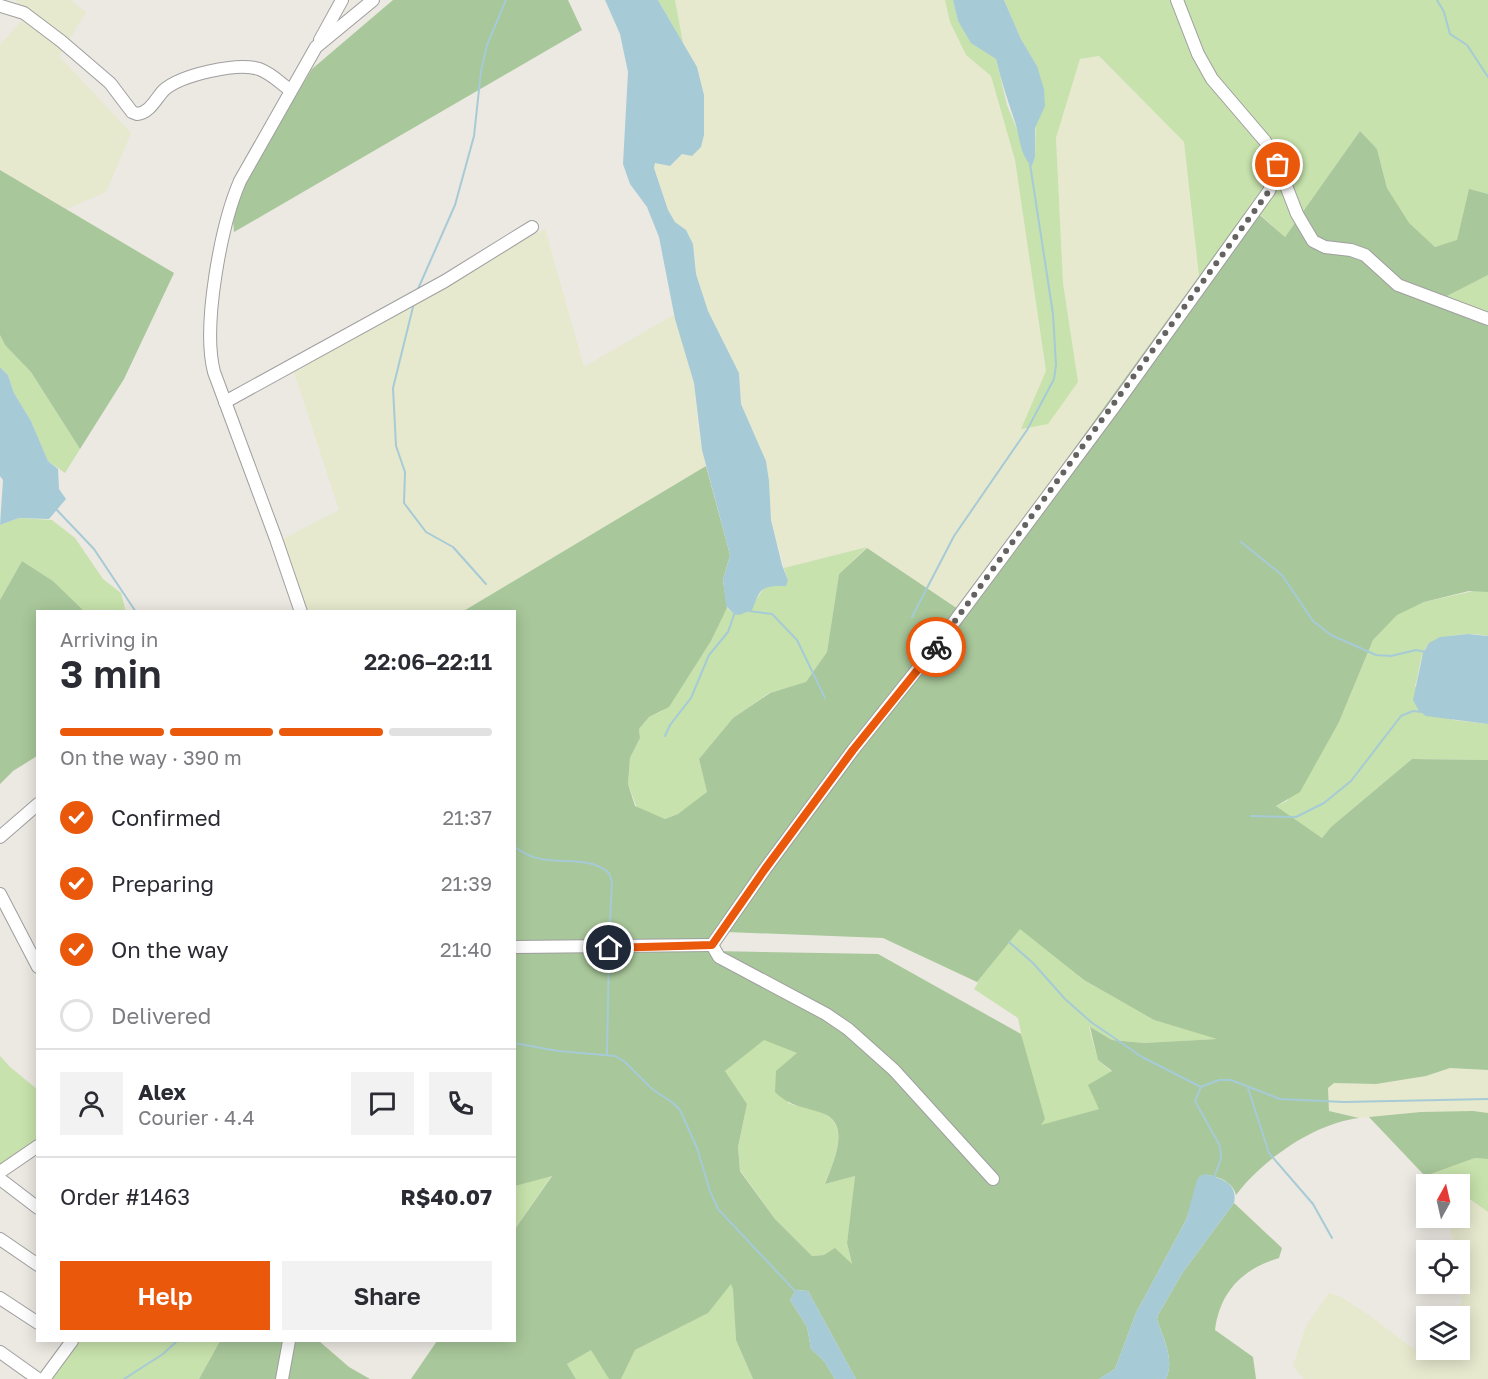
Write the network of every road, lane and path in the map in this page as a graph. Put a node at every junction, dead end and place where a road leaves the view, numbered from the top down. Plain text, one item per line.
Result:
1 (342, 0) edge
2 (373, 0) edge
3 (1176, 0) edge
4 (1, 6) edge
5 (316, 47) junction
6 (290, 90) junction
7 (1278, 165) junction
8 (532, 226) dead end
9 (1488, 319) edge
10 (225, 402) junction
11 (300, 610) edge
12 (36, 806) edge
13 (0, 837) edge
14 (0, 894) edge
15 (712, 945) junction
16 (516, 947) edge
17 (36, 963) edge
18 (35, 1151) edge
19 (0, 1172) edge
20 (0, 1179) edge
21 (993, 1179) dead end
22 (36, 1206) edge
23 (0, 1239) edge
24 (36, 1264) edge
25 (0, 1298) edge
26 (36, 1322) edge
27 (69, 1342) edge
28 (289, 1342) edge
29 (0, 1352) edge
30 (38, 1379) edge
31 (44, 1379) edge
32 (282, 1379) edge

1 - 5 street
2 - 5 street
3 - 7 street
4 - 6 street
5 - 6 street
6 - 10 street
7 - 9 street
7 - 15 street
8 - 10 street
10 - 11 street
12 - 13 street
14 - 17 street
15 - 16 street
15 - 21 street
18 - 19 street
20 - 22 street
23 - 24 street
25 - 26 street
27 - 31 street
28 - 32 street
29 - 30 street

